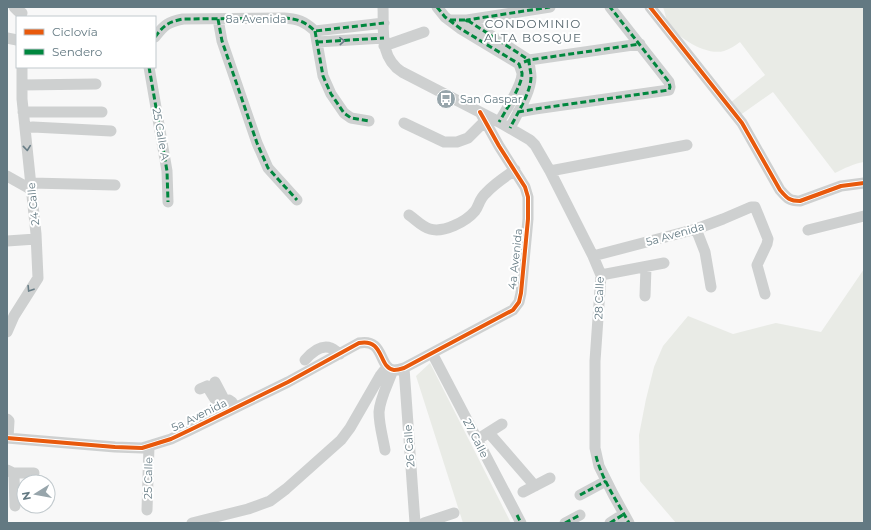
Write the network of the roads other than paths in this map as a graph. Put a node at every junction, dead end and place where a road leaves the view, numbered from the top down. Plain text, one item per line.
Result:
1 (383, 7) edge
2 (437, 7) edge
3 (550, 7) edge
4 (610, 7) edge
5 (650, 7) edge
6 (218, 19) junction
7 (384, 23) junction
8 (464, 25) junction
9 (424, 32) dead end
10 (156, 36) edge
11 (316, 36) junction
12 (384, 42) junction
13 (640, 44) junction
14 (524, 62) junction
15 (22, 68) edge
16 (150, 68) edge
17 (96, 84) dead end
18 (22, 85) junction
19 (23, 112) junction
20 (102, 112) dead end
21 (518, 112) junction
22 (483, 117) junction
23 (369, 121) dead end
24 (499, 122) junction
25 (404, 123) dead end
26 (25, 128) junction
27 (510, 128) junction
28 (111, 131) dead end
29 (688, 145) dead end
30 (515, 170) junction
31 (550, 171) junction
32 (7, 176) edge
33 (864, 183) edge
34 (115, 185) dead end
35 (31, 186) junction
36 (297, 200) dead end
37 (168, 202) dead end
38 (409, 215) dead end
39 (864, 216) edge
40 (696, 229) junction
41 (808, 230) dead end
42 (36, 239) junction
43 (7, 241) edge
44 (593, 256) junction
45 (664, 263) dead end
46 (646, 267) junction
47 (601, 275) junction
48 (712, 287) dead end
49 (765, 294) dead end
50 (645, 296) dead end
51 (7, 332) edge
52 (432, 353) junction
53 (340, 354) junction
54 (305, 360) dead end
55 (395, 368) junction
56 (210, 384) dead end
57 (234, 408) junction
58 (7, 419) edge
59 (502, 424) dead end
60 (488, 433) junction
61 (8, 438) edge
62 (477, 440) junction
63 (149, 446) junction
64 (385, 450) dead end
65 (10, 472) edge
66 (34, 473) dead end
67 (550, 478) dead end
68 (606, 481) junction
69 (535, 486) junction
70 (522, 492) dead end
71 (580, 496) dead end
72 (15, 506) dead end
73 (147, 510) dead end
74 (454, 513) dead end
75 (580, 515) dead end
76 (626, 519) edge
77 (192, 523) edge
78 (415, 523) edge
79 (424, 523) edge
80 (521, 523) edge
81 (565, 523) edge
82 (610, 523) edge

1 - 7 street
2 - 8 street
3 - 8 street
4 - 13 street
5 - 33 street
6 - 10 street, 8a Avenida
6 - 11 street, 8a Avenida
6 - 36 street
7 - 11 street
7 - 12 street
8 - 14 street
9 - 12 street
11 -> 12 street
11 - 23 street
12 - 22 street
13 - 14 street
13 - 21 street
14 - 21 street
14 - 24 street
15 - 18 street, 24 Calle
16 - 37 street, 25 Calle A
17 - 18 street
18 - 19 street, 24 Calle
19 - 20 street
19 - 26 street, 24 Calle
21 - 27 street
22 - 24 street, 28 Calle
22 - 25 street
22 - 30 street, 4a Avenida
24 - 27 street, 28 Calle
26 - 28 street
26 -> 35 street, 24 Calle
27 - 31 street, 28 Calle
29 - 31 street
30 - 38 street
30 - 52 street, 4a Avenida
31 - 44 street, 28 Calle
32 - 35 street
34 - 35 street
35 - 42 street, 24 Calle
39 - 41 street
40 - 44 street, 5a Avenida
40 - 48 street
40 - 49 street, 5a Avenida
42 - 43 street
42 -> 51 street, 24 Calle
44 - 47 street, 28 Calle
45 - 46 street
46 - 47 street
46 - 50 street
47 - 68 street, 28 Calle
52 - 55 street, 4a Avenida
52 - 62 street, 27 Calle
53 - 54 street
53 - 55 street, 5a Avenida
53 - 57 street, 5a Avenida
55 - 64 street
55 - 77 street, 4a Avenida
55 - 78 street, 26 Calle
56 - 57 street
57 - 63 street, 5a Avenida
58 - 61 street
59 - 60 street
60 - 62 street
60 - 69 street
61 - 63 street, 5a Avenida
62 - 80 street, 27 Calle
63 - 73 street, 25 Calle
65 - 66 street
65 - 72 street
67 - 69 street
68 - 71 street
68 - 76 street, 28 Calle
69 - 70 street
74 - 79 street
75 - 81 street
76 - 82 street

